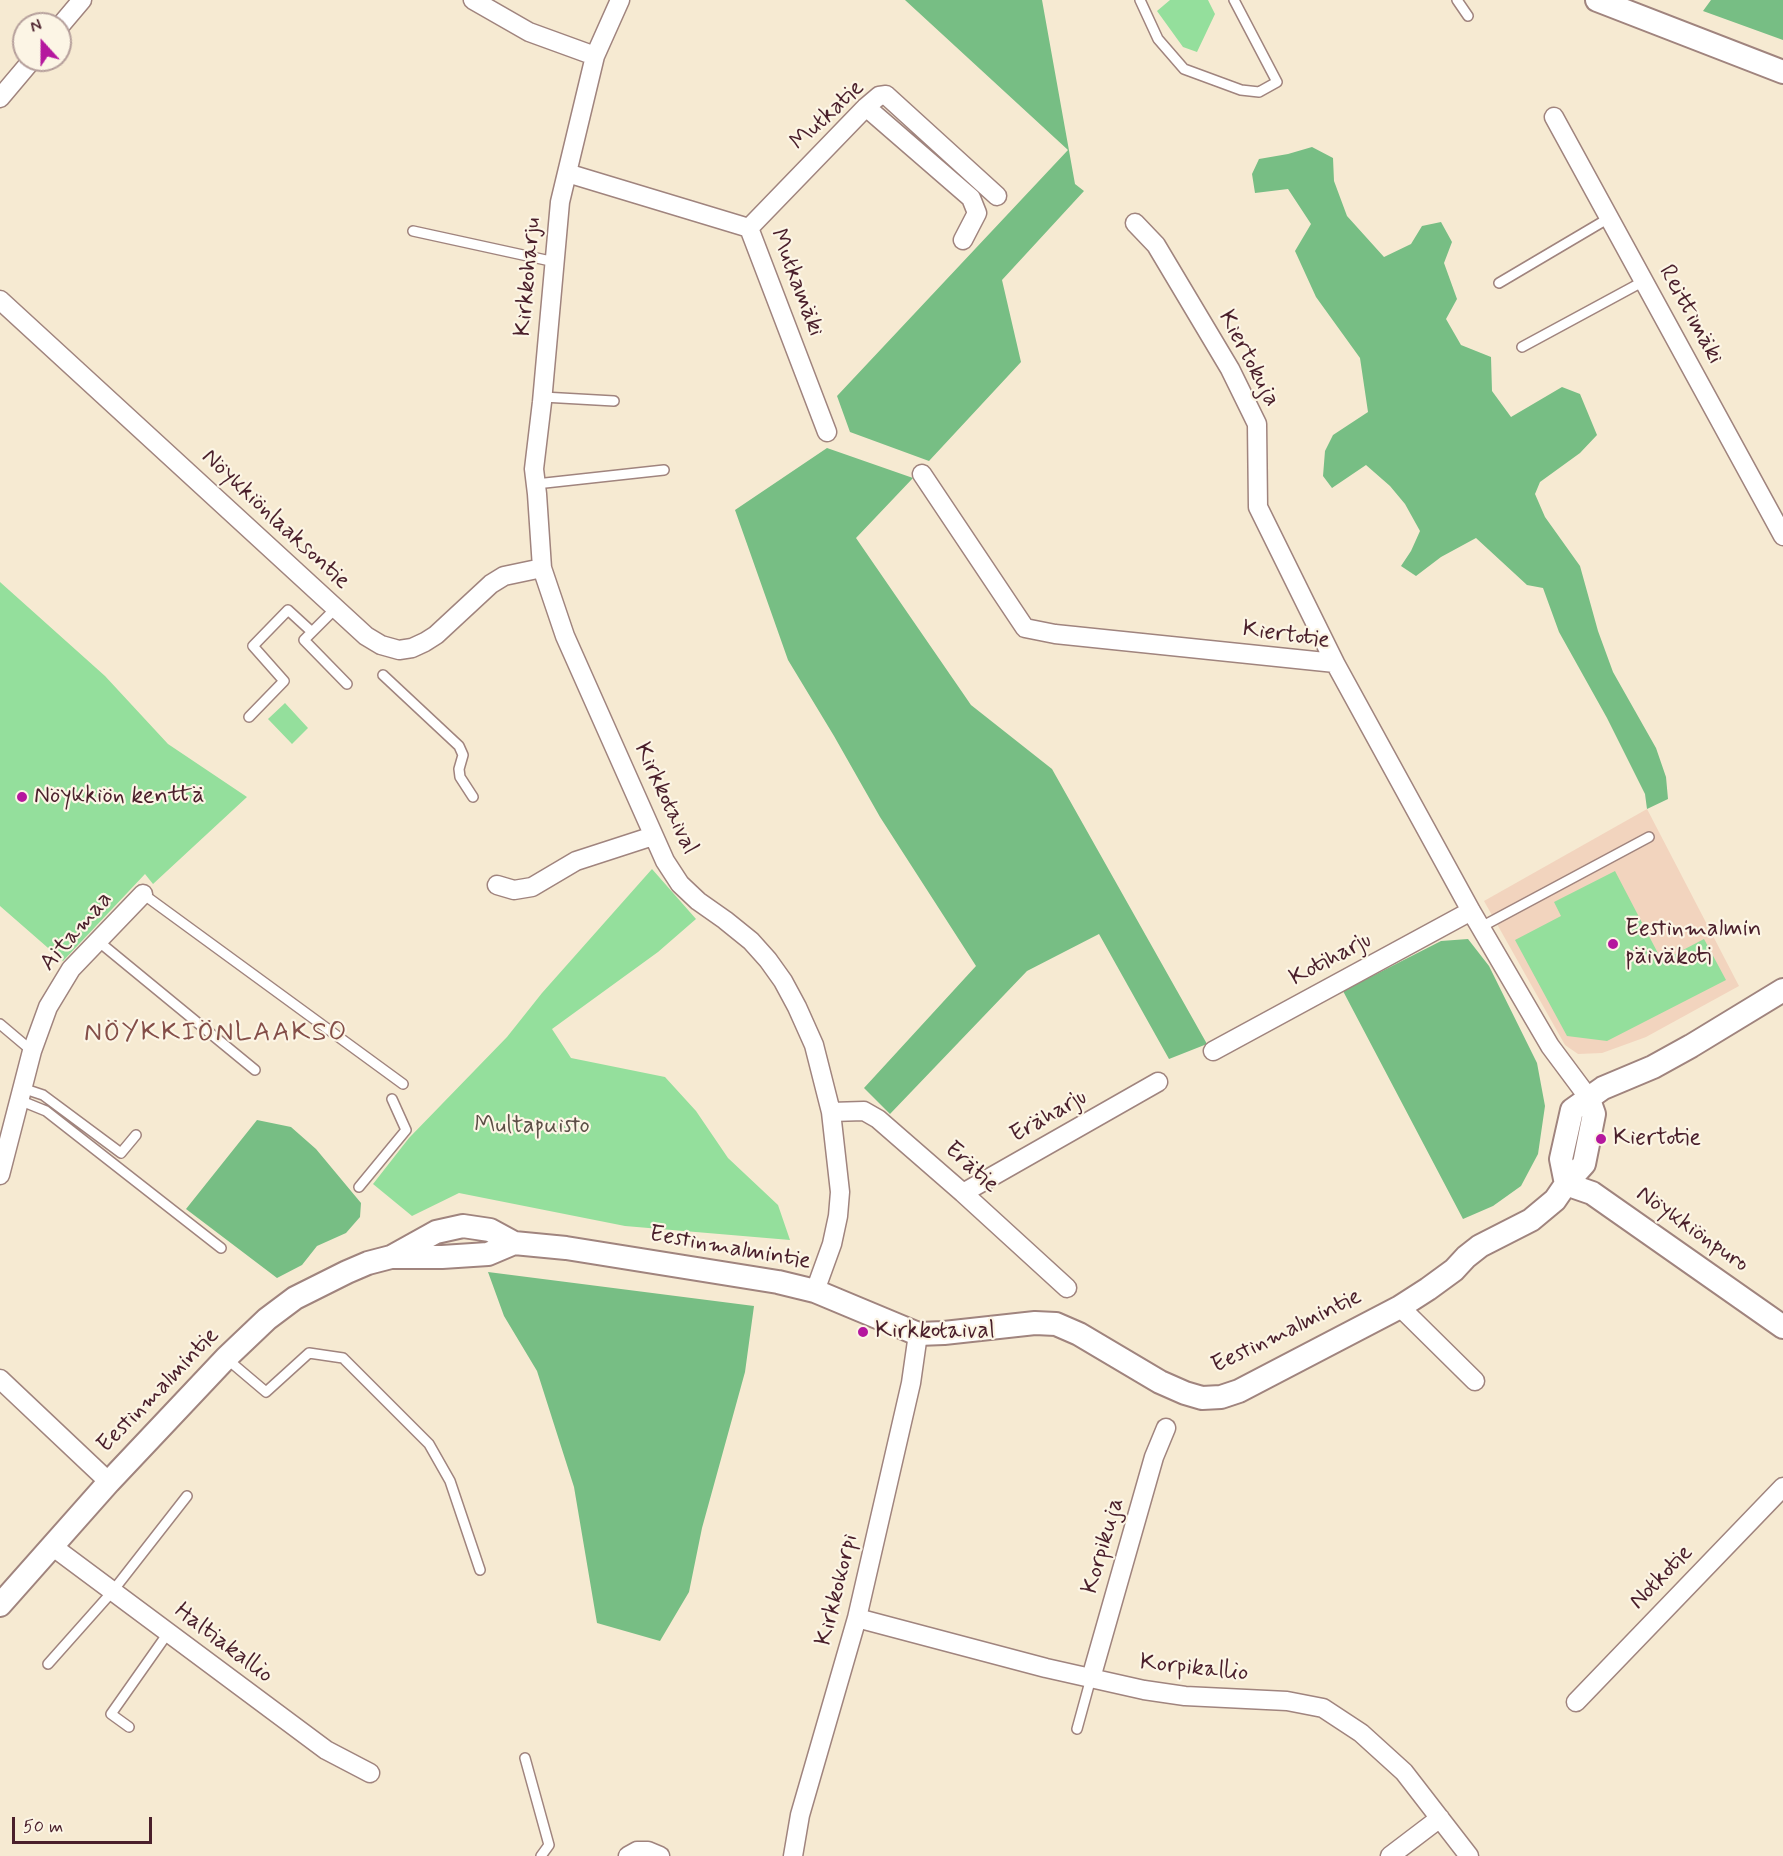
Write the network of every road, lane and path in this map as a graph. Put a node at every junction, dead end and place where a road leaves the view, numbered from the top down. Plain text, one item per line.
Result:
1 (82, 0) edge
2 (473, 0) edge
3 (620, 0) edge
4 (1140, 0) edge
5 (1234, 0) edge
6 (1457, 0) edge
7 (1597, 0) edge
8 (72, 12) edge
9 (1468, 16) dead end
10 (595, 57) junction
11 (22, 72) edge
12 (1783, 72) edge
13 (0, 98) edge
14 (866, 108) junction
15 (1554, 117) dead end
16 (567, 173) junction
17 (997, 196) dead end
18 (1610, 218) junction
19 (1134, 223) dead end
20 (749, 228) junction
21 (413, 231) dead end
22 (963, 240) dead end
23 (555, 262) junction
24 (1644, 281) junction
25 (1499, 282) dead end
26 (0, 300) edge
27 (1522, 347) dead end
28 (543, 397) junction
29 (614, 401) dead end
30 (827, 432) dead end
31 (664, 470) dead end
32 (922, 474) dead end
33 (536, 484) junction
34 (1783, 536) edge
35 (542, 568) junction
36 (336, 608) junction
37 (312, 632) junction
38 (1335, 663) junction
39 (383, 675) dead end
40 (347, 684) dead end
41 (249, 717) dead end
42 (474, 797) dead end
43 (653, 836) junction
44 (1649, 837) dead end
45 (497, 885) dead end
46 (143, 894) joint
47 (1472, 911) junction
48 (1481, 927) junction
49 (98, 941) junction
50 (1783, 990) edge
51 (0, 1024) edge
52 (32, 1051) junction
53 (1213, 1051) dead end
54 (255, 1070) dead end
55 (1158, 1082) dead end
56 (403, 1084) dead end
57 (21, 1094) junction
58 (1588, 1097) junction
59 (392, 1099) dead end
60 (831, 1112) junction
61 (136, 1135) dead end
62 (0, 1175) edge
63 (1566, 1184) junction
64 (359, 1187) dead end
65 (963, 1193) junction
66 (220, 1248) dead end
67 (1067, 1288) dead end
68 (815, 1291) junction
69 (1400, 1307) junction
70 (1783, 1327) edge
71 (918, 1334) junction
72 (226, 1358) junction
73 (0, 1379) edge
74 (1475, 1381) dead end
75 (1166, 1428) dead end
76 (109, 1482) junction
77 (1783, 1487) edge
78 (187, 1496) dead end
79 (52, 1546) junction
80 (480, 1570) dead end
81 (112, 1592) junction
82 (0, 1605) edge
83 (857, 1618) junction
84 (168, 1633) junction
85 (48, 1664) dead end
86 (1091, 1678) junction
87 (1576, 1702) dead end
88 (129, 1726) dead end
89 (1077, 1729) dead end
90 (525, 1758) dead end
91 (370, 1773) dead end
92 (1440, 1818) junction
93 (540, 1856) edge
94 (628, 1856) edge
95 (660, 1856) edge
96 (793, 1856) edge
97 (1390, 1856) edge
98 (1469, 1856) edge

1 - 8 street
2 - 10 street
3 - 10 street, Kirkkoharju
4 - 5 lane
6 - 9 lane
7 - 12 street
10 - 16 street, Kirkkoharju
11 - 13 street
14 - 17 street, Mutkatie
14 - 20 street, Mutkatie
14 - 22 street
15 - 18 street, Reittimäki
16 - 20 street, Mutkamäki
16 - 23 street, Kirkkoharju
18 - 24 street, Reittimäki
18 - 25 lane
19 - 38 street, Kiertokuja
20 - 30 street, Mutkamäki
21 - 23 lane
23 - 28 street, Kirkkoharju
24 - 27 lane
24 - 34 street, Reittimäki
26 - 36 street, Nöykkiönlaaksontie
28 - 29 lane
28 - 33 street, Kirkkoharju
31 - 33 lane
32 - 38 street, Kiertotie
33 - 35 street, Kirkkoharju
35 - 36 street, Nöykkiönlaaksontie
35 - 43 street, Kirkkotaival
36 - 37 lane
37 - 40 lane
37 - 41 lane
38 - 47 street, Kiertotie
39 - 42 lane
43 - 45 street
43 - 60 street, Kirkkotaival
44 - 48 lane
46 - 49 street, Aitamaa
46 - 56 lane
47 - 48 street, Kiertotie
47 - 53 street, Kotiharju
48 - 58 street, Kiertotie
49 - 52 street, Aitamaa
49 - 54 lane
50 - 58 street
51 - 52 lane
52 - 57 street, Aitamaa
55 - 65 street, Eräharju
57 - 61 lane
57 - 62 street, Aitamaa
57 - 66 lane
58 - 63 street, Eestinmalmintie
59 - 64 lane
60 - 65 street, Erätie
60 - 68 street, Kirkkotaival
63 - 69 street, Eestinmalmintie
63 - 70 street, Nöykkiönpuro
65 - 67 street, Erätie
68 - 71 street, Eestinmalmintie
68 - 72 street, Eestinmalmintie
69 - 71 street, Eestinmalmintie
69 - 74 street
71 - 83 street, Kirkkokorpi
72 - 76 street, Eestinmalmintie
72 - 80 lane
73 - 76 street
75 - 86 street, Korpikuja
76 - 79 street, Eestinmalmintie
77 - 87 street, Notkotie
78 - 81 lane
79 - 81 street, Haltiakallio
79 - 82 street, Eestinmalmintie
81 - 84 street, Haltiakallio
81 - 85 lane
83 - 86 street, Korpikallio
83 - 96 street, Kirkkokorpi
84 - 88 lane
84 - 91 street, Haltiakallio
86 - 89 lane
86 - 92 street, Korpikallio
90 - 93 lane
92 - 97 street
92 - 98 street, Korpikallio
94 - 95 street

